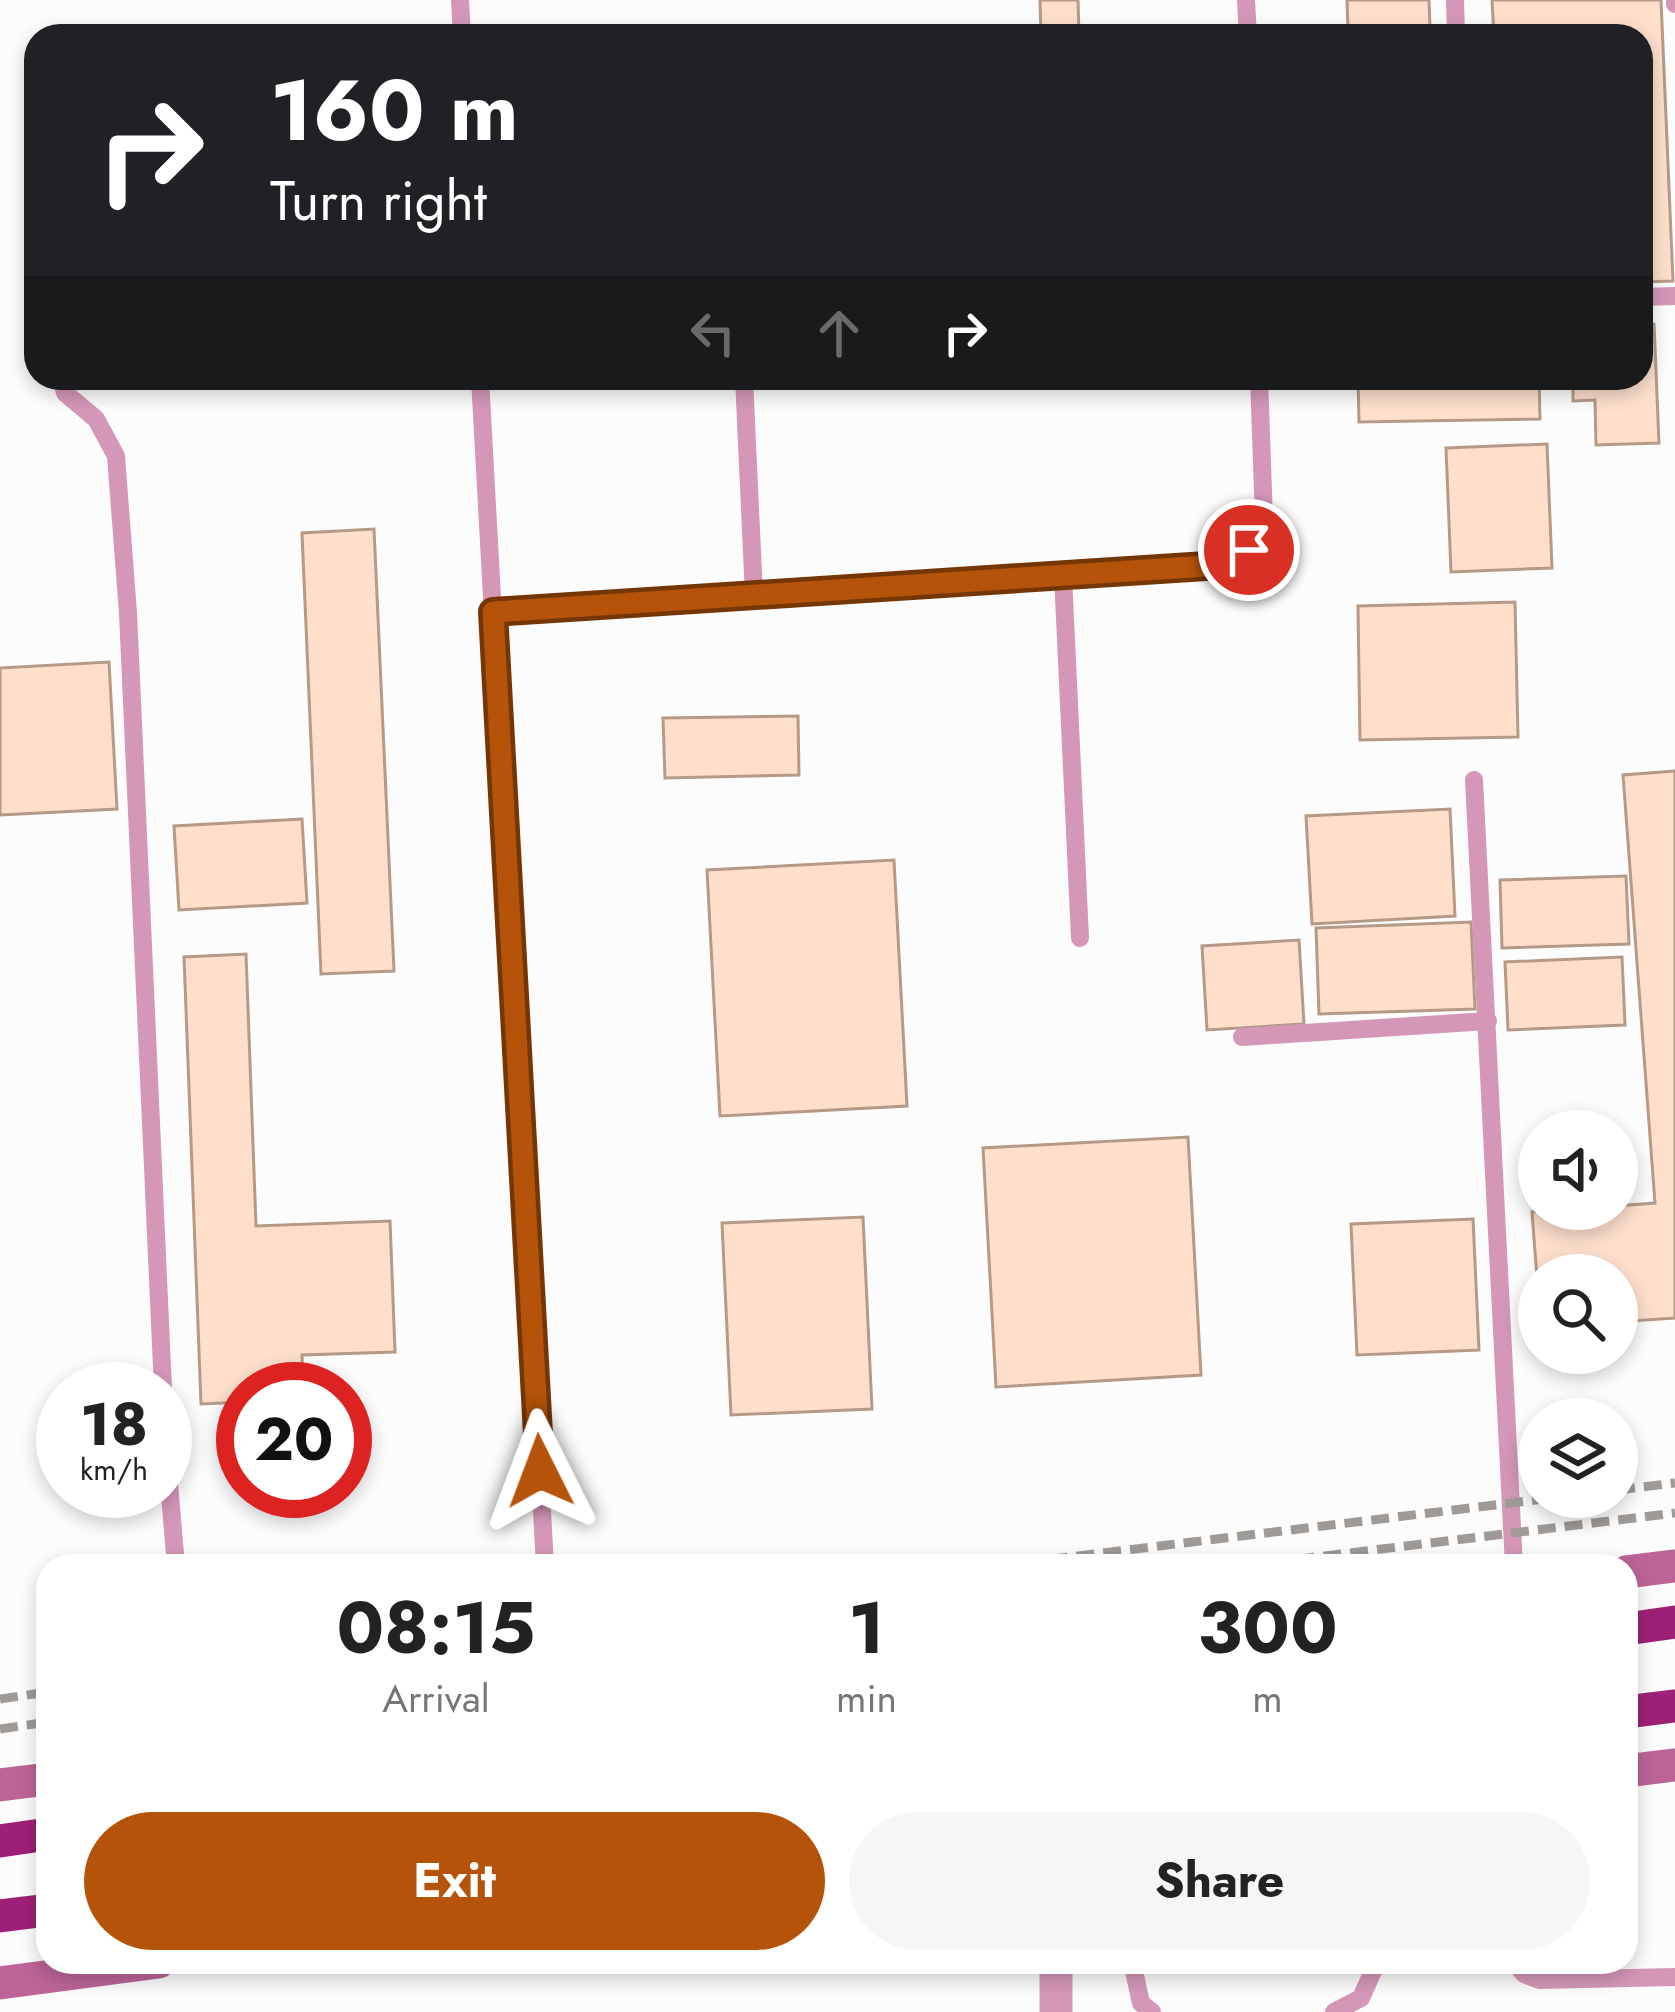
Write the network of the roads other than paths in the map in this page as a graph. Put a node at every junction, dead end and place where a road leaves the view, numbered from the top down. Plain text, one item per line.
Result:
1 (64, 390) edge
2 (481, 390) edge
3 (745, 390) edge
4 (1259, 390) edge
5 (1063, 576) junction
6 (754, 596) junction
7 (493, 612) junction
8 (1474, 780) dead end
9 (1080, 938) dead end
10 (1488, 1021) junction
11 (1242, 1037) dead end
12 (162, 1362) edge
13 (172, 1518) edge
14 (175, 1554) edge
15 (544, 1554) edge
16 (1513, 1554) edge
17 (1675, 1566) edge
18 (1638, 1571) edge
19 (1675, 1622) edge
20 (1638, 1627) edge
21 (1675, 1706) edge
22 (1638, 1711) edge
23 (1675, 1765) edge
24 (1638, 1770) edge
25 (36, 1780) edge
26 (0, 1785) edge
27 (36, 1836) edge
28 (0, 1840) edge
29 (36, 1912) edge
30 (0, 1916) edge
31 (69, 1974) edge
32 (1056, 1974) edge
33 (1135, 1974) edge
34 (1371, 1974) edge
35 (1524, 1974) edge
36 (1675, 1977) edge
37 (0, 1983) edge
38 (1055, 2012) edge
39 (1152, 2012) edge
40 (1334, 2012) edge

1 - 12 lane
2 - 7 lane
3 - 6 lane
4 - 5 lane
5 - 6 lane
5 - 9 lane
6 - 7 lane
7 - 15 lane
8 - 10 lane
10 - 11 lane
10 - 16 lane
13 - 14 lane
17 - 18 main road
19 - 20 highway
21 - 22 highway
23 - 24 main road
25 - 26 main road
27 - 28 highway
29 - 30 highway
31 - 37 main road
32 - 38 street
33 - 39 lane
34 - 40 lane
35 - 36 lane

